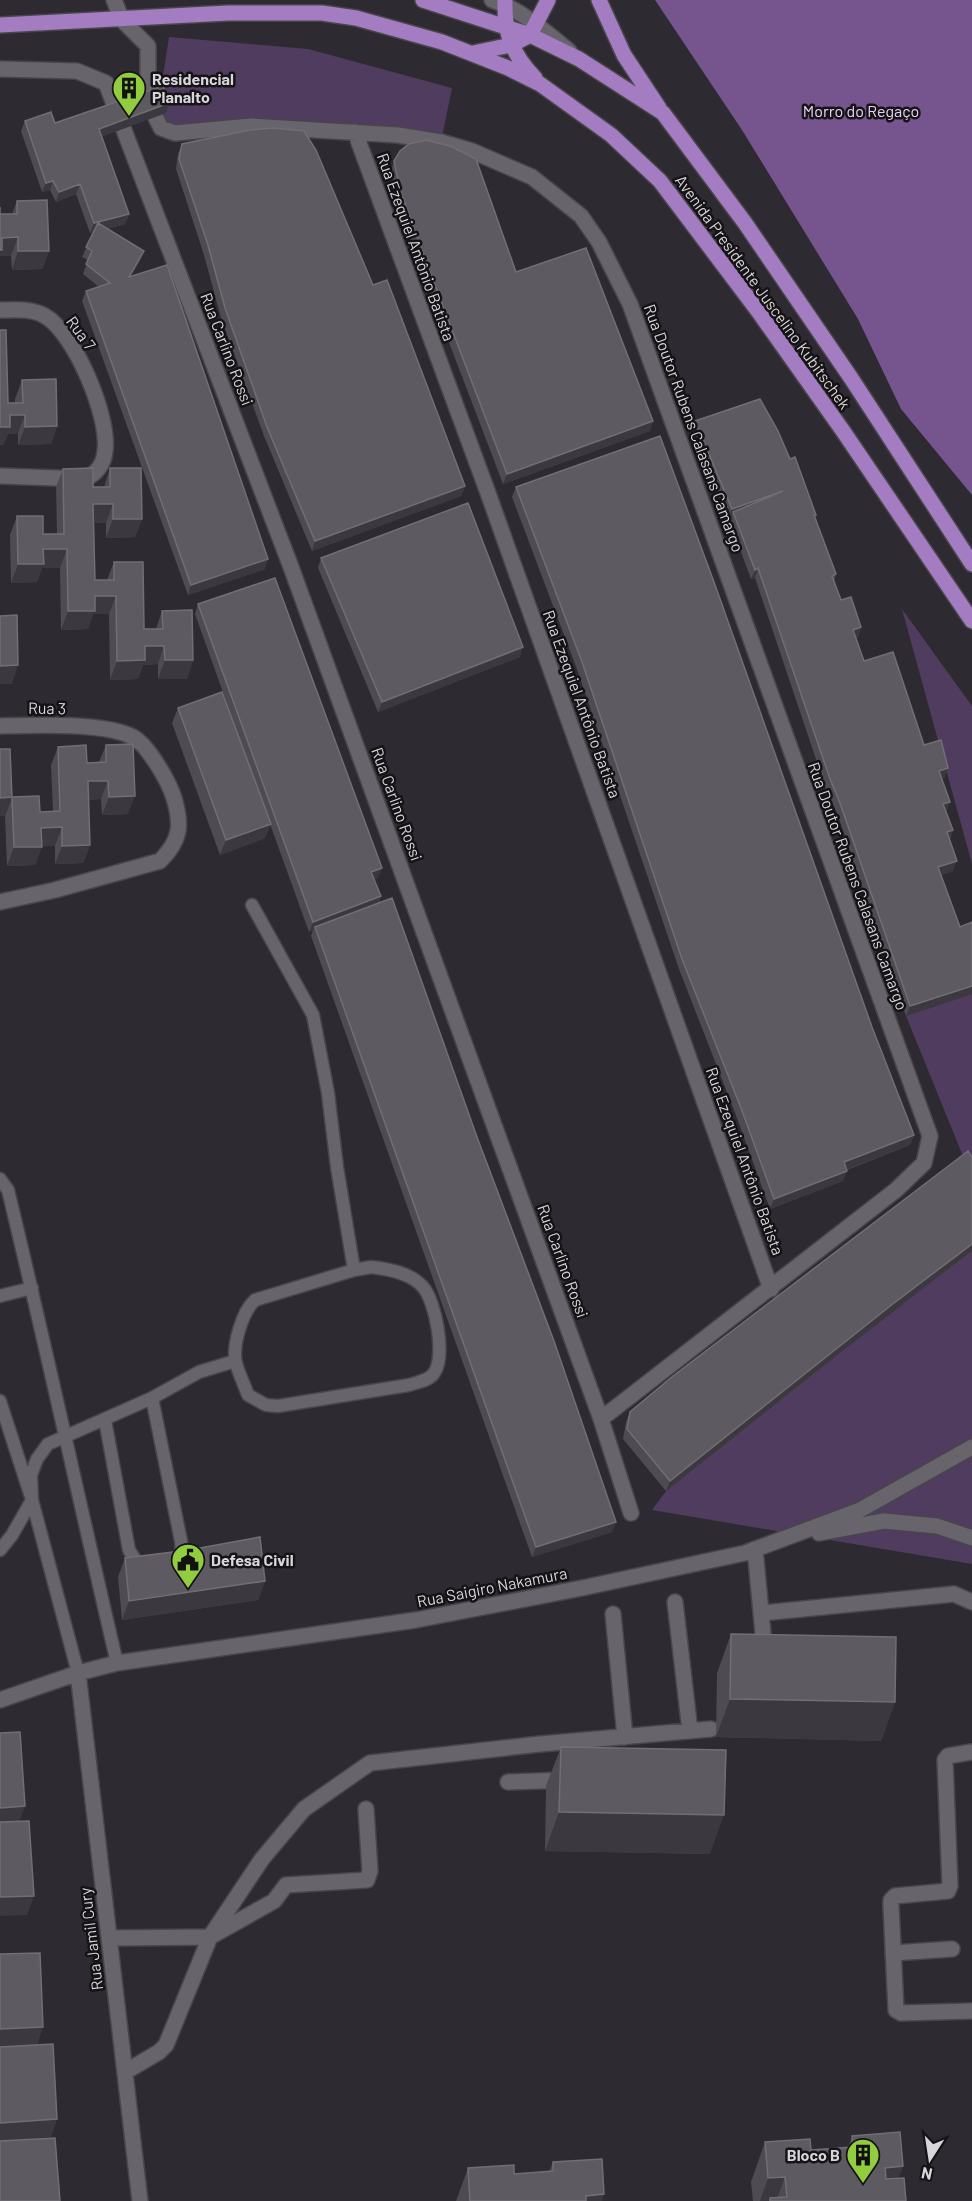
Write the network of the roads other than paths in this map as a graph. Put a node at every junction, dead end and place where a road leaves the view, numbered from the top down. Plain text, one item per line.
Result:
1 (114, 0) edge
2 (423, 0) edge
3 (548, 0) edge
4 (599, 0) edge
5 (501, 1) edge
6 (122, 20) junction
7 (0, 25) edge
8 (505, 25) junction
9 (533, 29) junction
10 (511, 45) junction
11 (473, 53) junction
12 (0, 69) edge
13 (540, 84) junction
14 (132, 106) junction
15 (663, 113) junction
16 (355, 132) junction
17 (0, 310) edge
18 (0, 476) edge
19 (972, 564) edge
20 (972, 621) edge
21 (0, 726) edge
22 (0, 902) edge
23 (252, 905) dead end
24 (0, 1179) edge
25 (354, 1270) junction
26 (32, 1288) junction
27 (771, 1289) junction
28 (0, 1296) edge
29 (235, 1361) junction
30 (152, 1398) junction
31 (0, 1401) edge
32 (602, 1419) junction
33 (105, 1420) junction
34 (64, 1437) junction
35 (971, 1448) edge
36 (32, 1500) junction
37 (632, 1513) dead end
38 (972, 1538) edge
39 (783, 1540) junction
40 (755, 1549) junction
41 (0, 1550) edge
42 (675, 1602) dead end
43 (972, 1602) edge
44 (762, 1613) junction
45 (613, 1614) dead end
46 (764, 1644) edge
47 (117, 1663) junction
48 (78, 1673) junction
49 (0, 1700) edge
50 (711, 1729) dead end
51 (690, 1731) junction
52 (625, 1737) junction
53 (573, 1741) junction
54 (972, 1752) edge
55 (508, 1782) dead end
56 (366, 1809) dead end
57 (210, 1937) junction
58 (109, 1938) junction
59 (952, 1949) dead end
60 (892, 1953) junction
61 (972, 2011) edge
62 (125, 2072) junction
63 (140, 2201) edge

1 - 6 street
2 - 8 main road, Avenida Presidente Juscelino Kubitschek
3 - 9 main road
4 - 15 main road
5 - 8 main road
5 - 9 street
6 - 7 main road, Avenida Presidente Juscelino Kubitschek
6 - 11 main road, Avenida Presidente Juscelino Kubitschek
6 - 14 street
8 - 9 main road, Avenida Presidente Juscelino Kubitschek
8 - 10 main road
9 - 10 main road
9 - 15 main road, Avenida Presidente Juscelino Kubitschek
10 - 11 main road
10 - 13 main road
11 - 13 main road, Avenida Presidente Juscelino Kubitschek
12 - 14 street
13 - 20 main road, Avenida Presidente Juscelino Kubitschek
14 - 16 street, Rua Doutor Rubens Calasans Camargo
14 - 32 street, Rua Carlino Rossi
15 - 19 main road, Avenida Presidente Juscelino Kubitschek
16 - 27 street, Rua Ezequiel Antônio Batista
16 - 27 street, Rua Doutor Rubens Calasans Camargo
17 - 18 street, Rua 7
21 - 22 street, Rua 3
23 - 25 lane
24 - 26 lane
25 - 29 lane
25 - 29 lane
26 - 28 lane
26 - 34 lane
27 - 32 street
29 - 30 lane
30 - 33 lane
30 - 33 lane
31 - 36 lane
32 - 37 street, Rua Carlino Rossi
33 - 34 lane
34 - 36 lane
34 - 47 lane
35 - 39 street, Rua Saigiro Nakamura
36 - 41 lane
36 - 48 lane
38 - 39 street
39 - 40 street, Rua Saigiro Nakamura
40 - 44 street
40 - 47 street, Rua Saigiro Nakamura
42 - 51 street
43 - 44 street
44 - 46 street
45 - 52 street
47 - 48 street, Rua Saigiro Nakamura
48 - 49 street, Rua Saigiro Nakamura
48 - 58 street, Rua Jamil Cury
50 - 51 street
51 - 52 street
52 - 53 street
53 - 55 street
53 - 57 street
54 - 60 street
56 - 57 street
57 - 58 street
57 - 62 street
58 - 62 street, Rua Jamil Cury
59 - 60 street
60 - 61 street
62 - 63 street, Rua Jamil Cury

